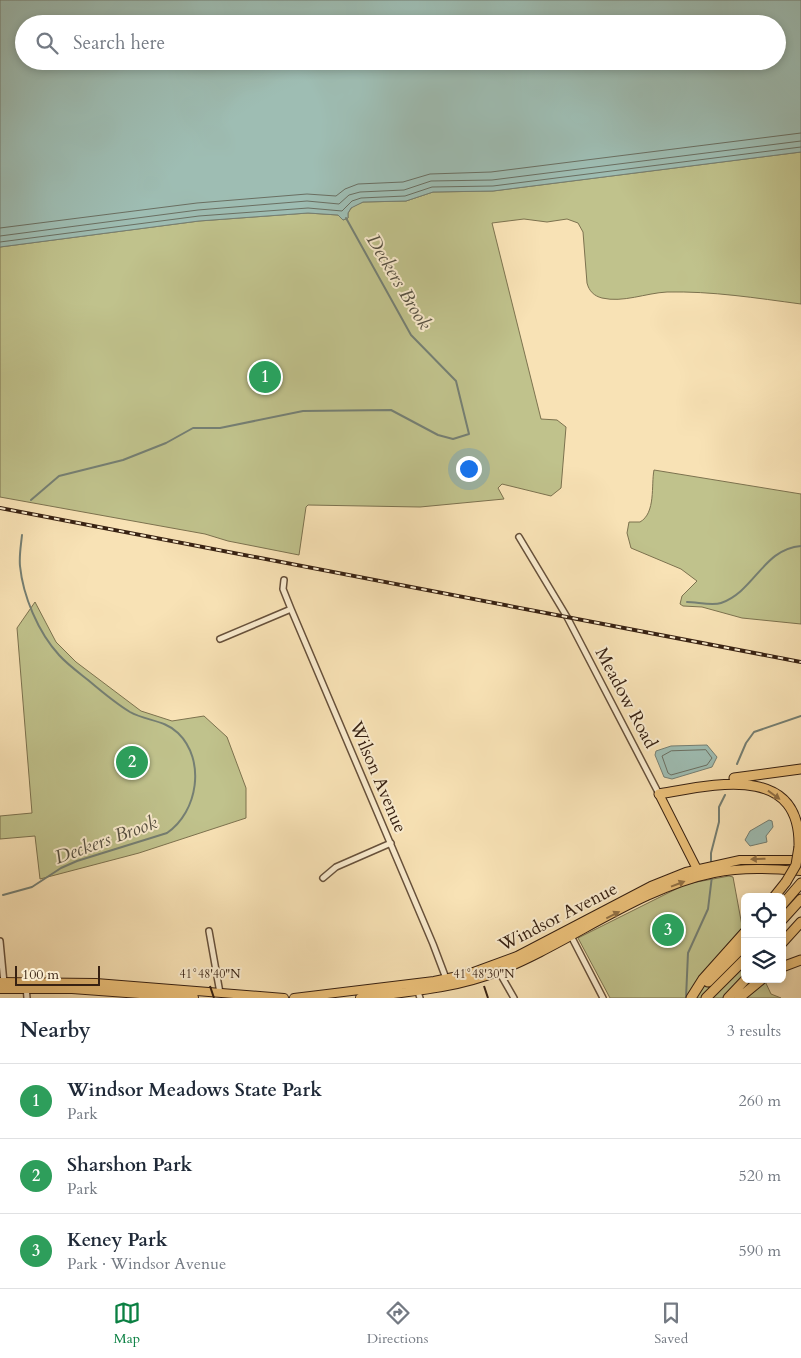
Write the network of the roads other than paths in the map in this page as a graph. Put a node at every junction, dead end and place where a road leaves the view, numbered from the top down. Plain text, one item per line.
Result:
1 (519, 538) dead end
2 (284, 580) dead end
3 (291, 609) junction
4 (220, 639) dead end
5 (801, 769) edge
6 (659, 794) junction
7 (391, 843) junction
8 (801, 860) edge
9 (696, 868) junction
10 (801, 872) edge
11 (708, 875) junction
12 (323, 878) dead end
13 (801, 884) edge
14 (777, 893) edge
15 (638, 898) junction
16 (801, 899) edge
17 (786, 901) edge
18 (801, 907) edge
19 (786, 916) edge
20 (801, 922) edge
21 (786, 924) edge
22 (209, 931) dead end
23 (570, 933) junction
24 (741, 937) edge
25 (786, 939) edge
26 (0, 941) edge
27 (741, 949) edge
28 (801, 960) edge
29 (741, 963) edge
30 (786, 966) edge
31 (497, 968) junction
32 (741, 970) edge
33 (707, 979) junction
34 (447, 983) junction
35 (742, 983) edge
36 (757, 983) edge
37 (26, 984) junction
38 (2, 985) edge
39 (107, 991) edge
40 (418, 991) edge
41 (220, 993) junction
42 (251, 997) edge
43 (710, 997) edge
44 (27, 998) edge
45 (194, 998) edge
46 (284, 998) edge
47 (294, 998) edge
48 (360, 998) edge
49 (514, 998) edge
50 (603, 998) edge
51 (691, 998) edge
52 (728, 998) edge
53 (739, 998) edge

1 - 6 street, Meadow Road
2 - 3 street, Wilson Avenue
3 - 4 street
3 - 7 street, Wilson Avenue
5 - 6 highway
6 - 9 main road, Meadow Road
6 -> 14 highway, bridge
7 - 12 street
7 - 34 street, Wilson Avenue
8 -> 9 main road, Windsor Avenue
9 - 11 main road, Meadow Road
9 - 15 main road, Windsor Avenue
10 - 11 main road, Windsor Avenue
15 -> 11 main road, Windsor Avenue
13 - 17 highway
15 - 23 main road, Windsor Avenue
16 - 19 highway
18 - 21 highway
20 - 25 highway
22 - 41 street
23 - 31 main road, Windsor Avenue
23 - 50 street
24 - 33 highway
26 - 38 street
27 - 33 highway
28 - 30 highway
29 - 43 highway
31 - 34 main road, Windsor Avenue
31 - 49 street
32 - 43 highway
33 - 51 highway
34 - 40 main road, Windsor Avenue
35 - 52 highway
36 - 53 highway
37 - 38 main road
37 - 39 main road
37 - 44 street
39 - 41 main road
39 - 45 main road
40 - 47 main road, Windsor Avenue
40 - 48 main road, Windsor Avenue
41 - 42 main road
42 - 46 main road

